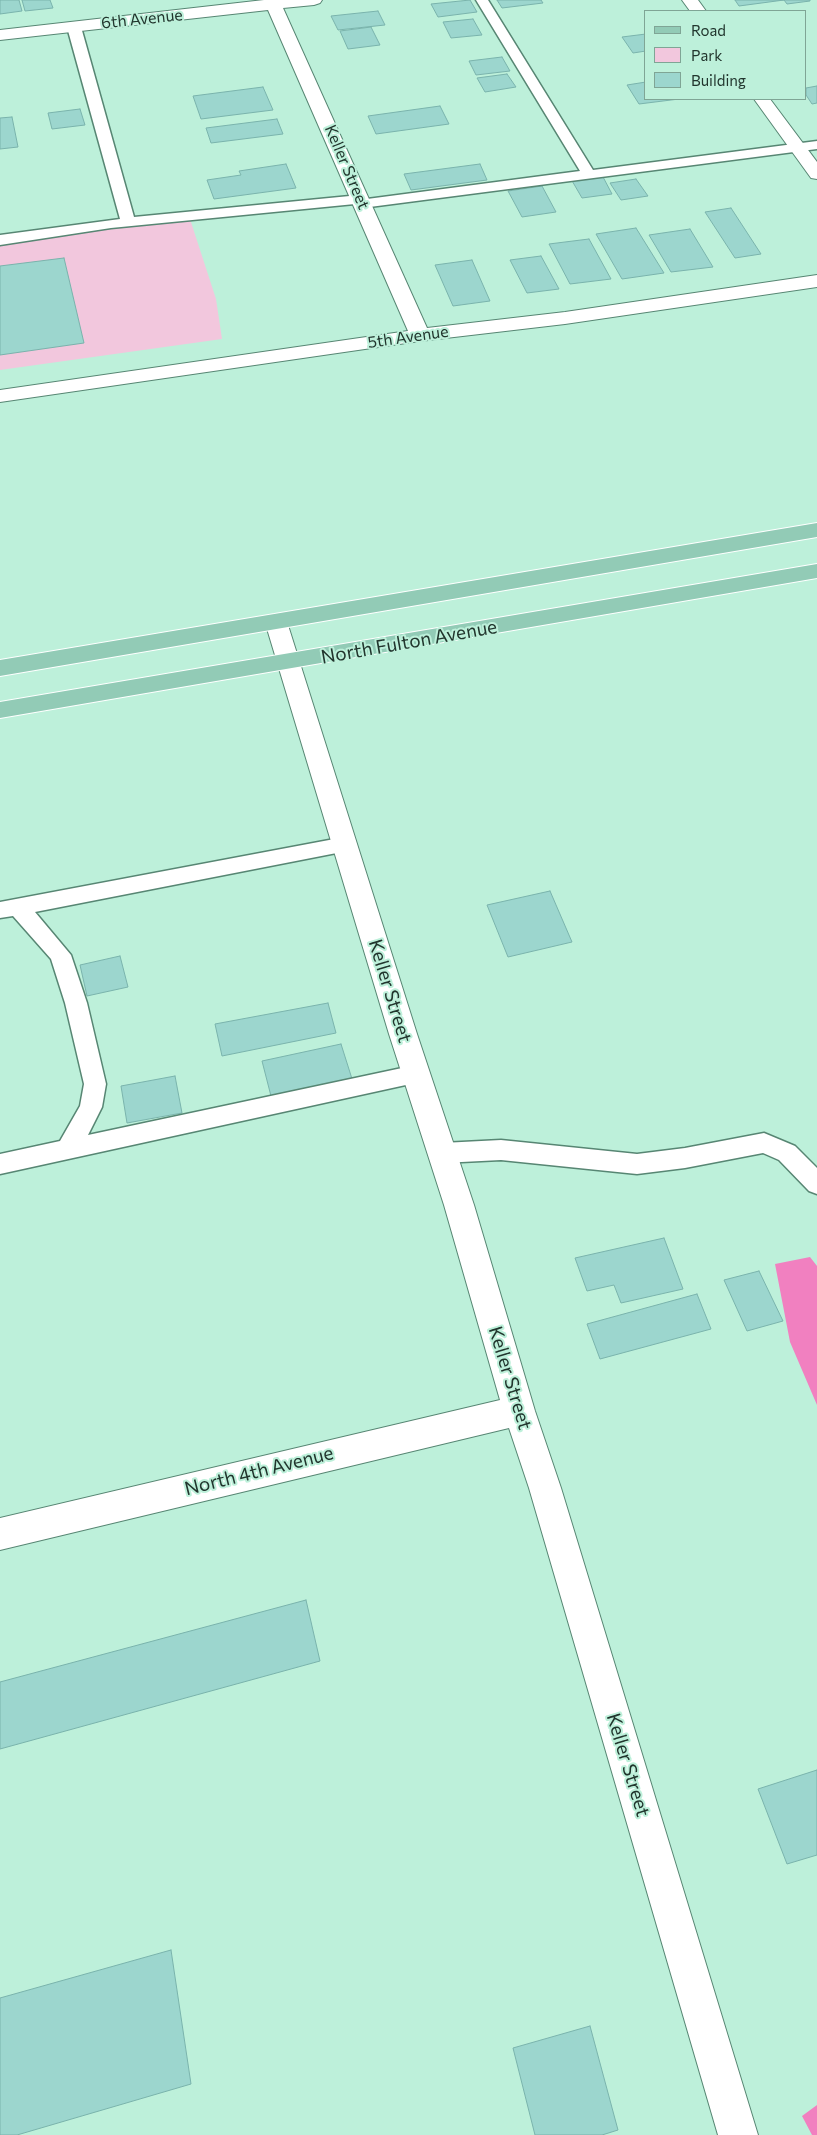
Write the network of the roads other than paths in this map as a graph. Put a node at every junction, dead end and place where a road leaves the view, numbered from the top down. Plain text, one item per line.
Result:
1 (314, 0) edge
2 (482, 0) edge
3 (273, 2) edge
4 (74, 27) junction
5 (0, 35) edge
6 (763, 100) edge
7 (817, 145) edge
8 (798, 148) junction
9 (817, 174) edge
10 (589, 175) junction
11 (361, 201) junction
12 (128, 222) junction
13 (0, 240) edge
14 (817, 281) edge
15 (420, 335) junction
16 (0, 396) edge
17 (817, 530) edge
18 (817, 571) edge
19 (276, 622) junction
20 (289, 662) junction
21 (0, 668) edge
22 (0, 710) edge
23 (345, 845) junction
24 (9, 908) edge
25 (416, 1074) junction
26 (68, 1149) junction
27 (442, 1153) junction
28 (0, 1164) edge
29 (817, 1184) edge
30 (519, 1411) junction
31 (0, 1534) edge
32 (738, 2135) edge

1 - 3 street, 6th Avenue
2 - 10 lane
3 - 4 street, 6th Avenue
3 - 11 street, Keller Street
4 - 5 street, 6th Avenue
4 - 12 lane
6 - 8 street
7 - 8 lane
8 - 9 street
8 - 10 lane
10 - 11 lane
11 - 12 lane
11 - 15 street, Keller Street
12 - 13 lane
14 - 15 street, 5th Avenue
15 - 16 street, 5th Avenue
17 - 19 main road
18 - 20 main road, North Fulton Avenue
19 - 20 street, Keller Street
19 - 21 main road
20 - 22 main road, North Fulton Avenue
20 - 23 street, Keller Street
23 - 24 lane
23 - 25 street, Keller Street
24 - 26 lane
25 - 26 lane
25 - 27 street, Keller Street
26 - 28 lane
27 - 29 lane
27 - 30 street, Keller Street
30 - 31 street, North 4th Avenue
30 - 32 street, Keller Street

